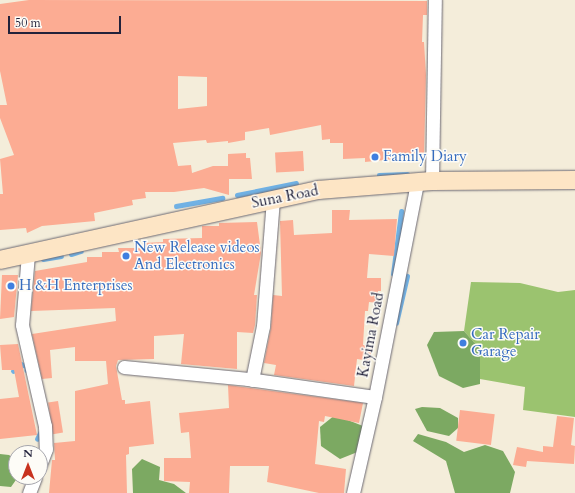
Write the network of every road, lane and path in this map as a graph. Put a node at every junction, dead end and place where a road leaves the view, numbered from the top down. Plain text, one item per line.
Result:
1 (436, 0) edge
2 (575, 180) edge
3 (425, 182) junction
4 (273, 198) junction
5 (28, 254) junction
6 (0, 260) edge
7 (124, 367) dead end
8 (252, 380) junction
9 (375, 397) junction
10 (46, 445) edge
11 (353, 493) edge

1 - 3 street, Kayima Road
2 - 3 street, Suna Road
3 - 4 street, Suna Road
3 - 9 street, Kayima Road
4 - 5 street, Suna Road
4 - 8 street
5 - 6 street, Suna Road
5 - 10 street
7 - 8 street
8 - 9 street
9 - 11 street, Kayima Road

